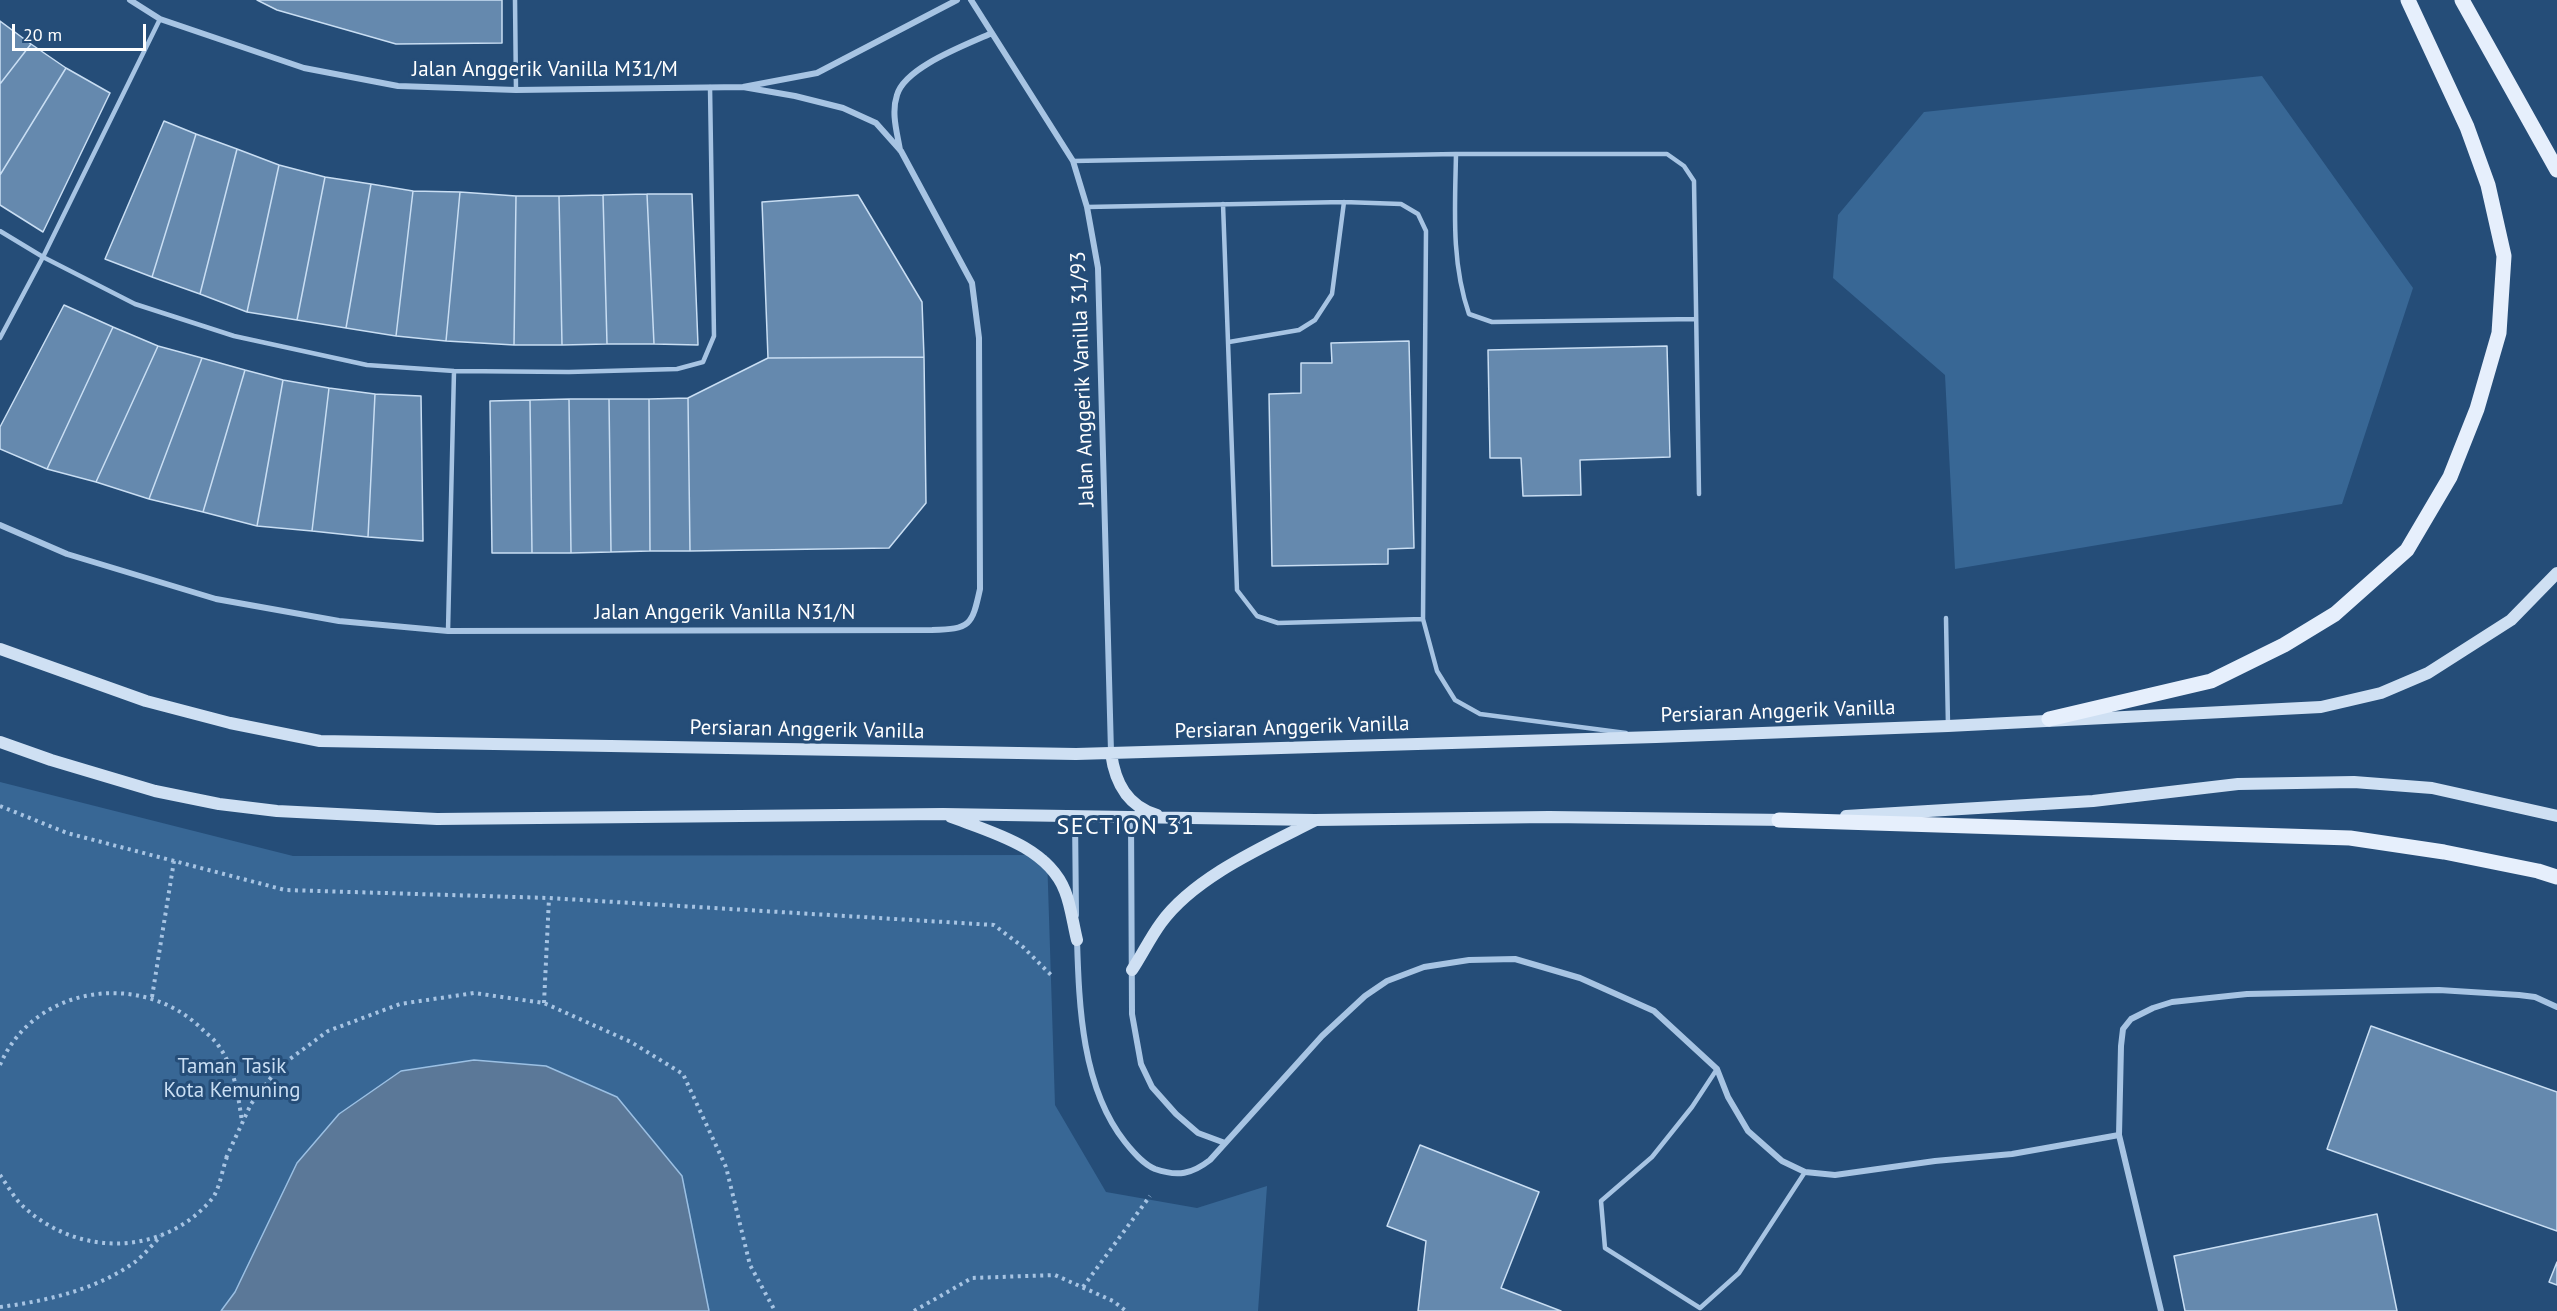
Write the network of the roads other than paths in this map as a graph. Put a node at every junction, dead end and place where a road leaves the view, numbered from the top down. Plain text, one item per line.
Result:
1 (130, 0) edge
2 (515, 0) edge
3 (957, 0) edge
4 (971, 0) edge
5 (2408, 0) edge
6 (2462, 0) edge
7 (160, 19) junction
8 (992, 33) junction
9 (710, 87) junction
10 (743, 87) junction
11 (516, 90) junction
12 (901, 151) junction
13 (1456, 154) junction
14 (1073, 161) junction
15 (2557, 170) edge
16 (1344, 202) junction
17 (1223, 204) junction
18 (1087, 207) junction
19 (0, 231) edge
20 (43, 257) junction
21 (1695, 319) junction
22 (0, 338) edge
23 (1229, 342) junction
24 (454, 371) junction
25 (1698, 494) dead end
26 (0, 525) edge
27 (2557, 573) edge
28 (1946, 618) dead end
29 (1423, 620) junction
30 (448, 631) junction
31 (0, 649) edge
32 (2049, 719) junction
33 (1948, 726) junction
34 (1656, 736) junction
35 (0, 742) edge
36 (1111, 753) junction
37 (943, 814) junction
38 (1075, 816) junction
39 (2557, 816) edge
40 (1131, 817) junction
41 (1162, 817) junction
42 (1315, 820) junction
43 (1779, 820) junction
44 (2557, 877) edge
45 (1077, 940) junction
46 (1132, 970) junction
47 (2557, 1007) edge
48 (1717, 1070) junction
49 (2119, 1135) junction
50 (1225, 1143) junction
51 (1805, 1172) junction
52 (2161, 1311) edge

1 - 7 street, Jalan Anggerik Vanilla M31/M
2 - 11 lane
3 - 10 street, Jalan Anggerik Vanilla M31/M
4 - 8 street, Jalan Anggerik Vanilla 31/93
5 - 32 main road
6 - 15 main road
7 - 11 street, Jalan Anggerik Vanilla M31/M
7 - 20 lane
8 - 12 street
8 - 14 street, Jalan Anggerik Vanilla 31/93
9 - 10 street, Jalan Anggerik Vanilla M31/M
9 - 11 street, Jalan Anggerik Vanilla M31/M
9 - 24 lane
10 - 12 street
12 - 30 street, Jalan Anggerik Vanilla N31/N
13 - 14 lane
13 - 21 lane
13 - 21 lane
14 - 18 street, Jalan Anggerik Vanilla 31/93
16 - 17 lane
16 - 23 lane
16 - 29 lane
17 - 18 lane
17 - 23 lane
18 - 36 street, Jalan Anggerik Vanilla 31/93
19 - 20 lane
20 - 22 lane
20 - 24 lane
21 - 25 lane
23 - 29 lane
24 - 30 lane
26 - 30 street, Jalan Anggerik Vanilla N31/N
27 - 32 main road, Persiaran Anggerik Vanilla
28 - 33 lane
29 - 34 lane
31 - 36 main road, Persiaran Anggerik Vanilla
32 - 33 main road, Persiaran Anggerik Vanilla
33 - 34 main road, Persiaran Anggerik Vanilla
34 - 36 main road, Persiaran Anggerik Vanilla
35 - 37 main road
36 - 41 main road
37 - 38 main road
37 - 45 main road
38 - 40 main road
38 - 45 street
39 - 43 main road
40 - 41 main road
40 - 46 street
41 - 42 main road
42 - 43 main road
42 - 46 main road
43 - 44 main road
45 - 50 street
46 - 50 street
47 - 49 street
48 - 50 street
48 - 51 street
48 - 51 lane
49 - 51 street
49 - 52 street

